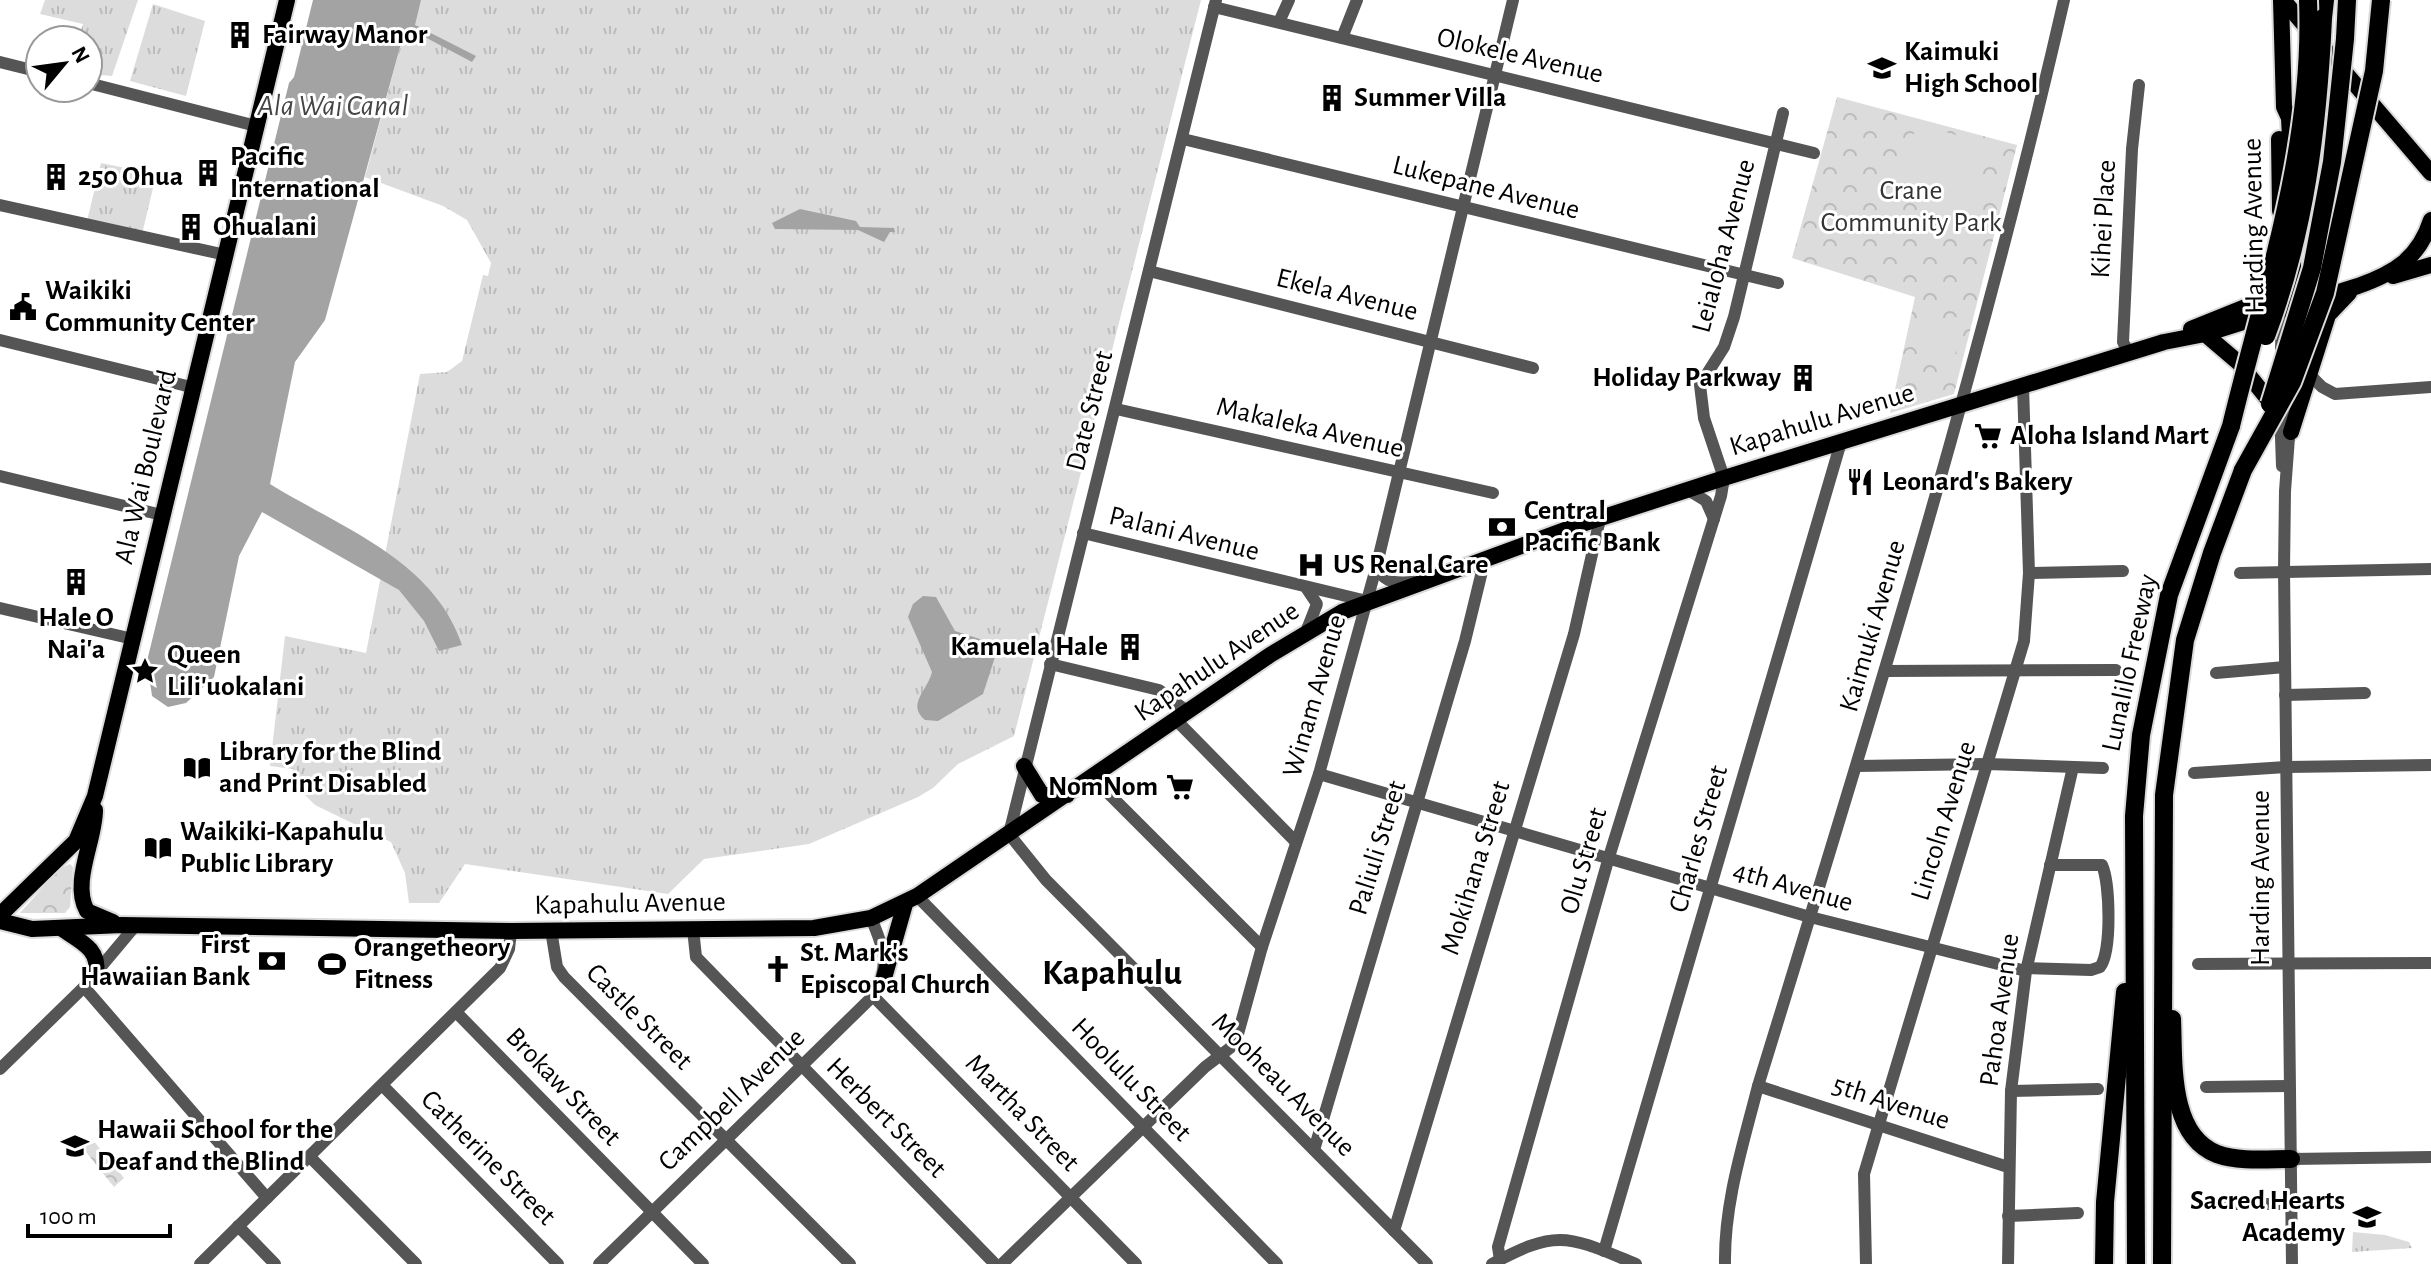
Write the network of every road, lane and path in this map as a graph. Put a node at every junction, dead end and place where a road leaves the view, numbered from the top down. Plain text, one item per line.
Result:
1 (287, 0) edge
2 (1289, 0) edge
3 (1357, 0) edge
4 (1513, 0) edge
5 (2064, 0) edge
6 (2282, 0) edge
7 (2308, 0) edge
8 (2347, 0) edge
9 (2381, 0) edge
10 (1215, 3) edge
11 (2324, 9) edge
12 (1279, 22) junction
13 (1342, 38) junction
14 (2336, 58) junction
15 (0, 62) edge
16 (24, 68) edge
17 (1496, 74) junction
18 (2139, 85) dead end
19 (104, 87) edge
20 (2284, 106) junction
21 (1783, 113) dead end
22 (256, 126) junction
23 (1183, 139) junction
24 (1776, 142) junction
25 (1814, 153) dead end
26 (2431, 173) edge
27 (0, 205) edge
28 (1463, 207) junction
29 (2431, 220) edge
30 (226, 255) junction
31 (2431, 265) edge
32 (1149, 271) junction
33 (1742, 276) junction
34 (2380, 278) junction
35 (1778, 283) dead end
36 (2358, 286) junction
37 (2281, 304) junction
38 (2205, 334) junction
39 (0, 340) edge
40 (1431, 340) junction
41 (2164, 342) junction
42 (2129, 353) junction
43 (2293, 358) junction
44 (1533, 368) dead end
45 (2310, 375) junction
46 (2023, 386) junction
47 (191, 387) junction
48 (2431, 387) edge
49 (1963, 404) junction
50 (1116, 409) junction
51 (2280, 418) junction
52 (2231, 426) junction
53 (2291, 432) junction
54 (1841, 442) junction
55 (2243, 470) junction
56 (1399, 472) junction
57 (0, 476) edge
58 (1724, 478) junction
59 (1688, 490) junction
60 (2285, 491) junction
61 (1493, 493) dead end
62 (162, 515) junction
63 (1600, 519) junction
64 (1714, 519) junction
65 (1083, 533) junction
66 (1485, 559) junction
67 (1376, 568) junction
68 (2431, 569) edge
69 (2284, 570) junction
70 (2123, 571) dead end
71 (2029, 573) junction
72 (2240, 573) dead end
73 (1423, 581) junction
74 (1307, 589) junction
75 (1367, 601) junction
76 (0, 608) edge
77 (1306, 632) junction
78 (133, 639) junction
79 (1050, 664) junction
80 (2285, 667) junction
81 (2014, 670) junction
82 (2116, 670) dead end
83 (1885, 671) junction
84 (2216, 673) dead end
85 (2365, 693) dead end
86 (2285, 695) junction
87 (1182, 716) junction
88 (1987, 764) junction
89 (2431, 765) edge
90 (1024, 766) junction
91 (1857, 766) junction
92 (2073, 767) junction
93 (2286, 767) junction
94 (2103, 768) dead end
95 (2194, 773) dead end
96 (1319, 774) junction
97 (1093, 778) junction
98 (1067, 795) junction
99 (95, 796) junction
100 (1416, 802) junction
101 (1512, 831) junction
102 (1009, 834) junction
103 (1295, 841) junction
104 (1609, 857) junction
105 (2050, 865) junction
106 (2161, 868) junction
107 (1710, 888) junction
108 (911, 900) junction
109 (2134, 909) junction
110 (1810, 917) junction
111 (0, 918) edge
112 (871, 918) junction
113 (129, 925) junction
114 (61, 928) junction
115 (693, 929) junction
116 (551, 930) junction
117 (511, 931) junction
118 (1262, 947) junction
119 (1930, 949) junction
120 (2287, 963) junction
121 (2431, 963) edge
122 (2198, 964) dead end
123 (2026, 970) junction
124 (96, 973) junction
125 (884, 978) junction
126 (84, 987) junction
127 (873, 996) junction
128 (456, 1012) junction
129 (1221, 1056) junction
130 (801, 1066) junction
131 (0, 1069) edge
132 (383, 1086) junction
133 (1758, 1086) junction
134 (2289, 1086) junction
135 (2206, 1087) dead end
136 (2098, 1089) dead end
137 (2011, 1091) junction
138 (1878, 1124) junction
139 (1144, 1128) junction
140 (727, 1137) junction
141 (1314, 1150) junction
142 (310, 1157) junction
143 (2431, 1157) edge
144 (2291, 1159) junction
145 (2008, 1167) junction
146 (1070, 1197) junction
147 (267, 1198) junction
148 (2207, 1204) dead end
149 (2292, 1204) junction
150 (651, 1211) junction
151 (2078, 1213) dead end
152 (2008, 1216) junction
153 (238, 1226) junction
154 (1394, 1231) junction
155 (1604, 1251) junction
156 (1496, 1262) edge
157 (200, 1264) edge
158 (275, 1264) edge
159 (416, 1264) edge
160 (558, 1264) edge
161 (599, 1264) edge
162 (703, 1264) edge
163 (850, 1264) edge
164 (995, 1264) edge
165 (1002, 1264) edge
166 (1136, 1264) edge
167 (1277, 1264) edge
168 (1427, 1264) edge
169 (1636, 1264) edge
170 (1725, 1264) edge
171 (1866, 1264) edge
172 (2008, 1264) edge
173 (2104, 1264) edge
174 (2136, 1264) edge
175 (2162, 1264) edge
176 (2292, 1264) edge

1 - 22 main road, Ala Wai Boulevard
2 - 12 street
3 - 13 street
4 - 17 street, Winam Avenue
5 - 49 street, Kaimuki Avenue
6 - 14 main road
6 - 20 main road, Harding Avenue
7 - 52 highway, bridge
8 - 55 highway, Lunalilo Freeway, bridge
9 - 55 highway, bridge
10 - 12 street, Olokele Avenue
10 - 23 street, Date Street
11 - 52 highway, Lunalilo Freeway, bridge
12 - 13 street, Olokele Avenue
13 - 17 street, Olokele Avenue
14 - 20 main road
14 - 26 main road
15 - 16 street
17 - 24 street, Olokele Avenue
17 - 28 street, Winam Avenue
18 - 42 street, Kihei Place
19 - 22 street
20 - 37 main road, Harding Avenue
20 - 37 main road, Harding Avenue
21 - 24 street, Leialoha Avenue
22 - 30 main road, Ala Wai Boulevard
23 - 28 street, Lukepane Avenue
23 - 32 street, Date Street
24 - 25 street, Olokele Avenue
24 - 33 street, Leialoha Avenue
27 - 30 street
28 - 33 street, Lukepane Avenue
28 - 40 street, Winam Avenue
29 - 34 main road, Kapahulu Avenue
30 - 47 main road, Ala Wai Boulevard
31 - 34 main road
32 - 40 street, Ekela Avenue
32 - 50 street, Date Street
33 - 35 street, Lukepane Avenue
33 - 58 street, Leialoha Avenue
34 - 36 main road, Kapahulu Avenue
36 - 37 main road, Kapahulu Avenue
36 - 45 main road
37 - 38 main road, Kapahulu Avenue
37 - 41 main road
37 - 43 street, Harding Avenue
37 - 51 street, Harding Avenue
38 - 41 main road, Kapahulu Avenue
38 - 51 main road
39 - 47 street
40 - 44 street, Ekela Avenue
40 - 56 street, Winam Avenue
41 - 42 main road, Kapahulu Avenue
42 - 46 main road, Kapahulu Avenue
43 - 45 street
43 - 53 street, Harding Avenue
45 - 48 street
45 - 53 main road
46 - 49 main road, Kapahulu Avenue
46 - 71 street, Lincoln Avenue
47 - 62 main road, Ala Wai Boulevard
49 - 54 main road, Kapahulu Avenue
49 - 83 street, Kaimuki Avenue
50 - 56 street, Makaleka Avenue
50 - 65 street, Date Street
51 - 60 street, Harding Avenue
52 - 109 highway, Lunalilo Freeway
53 - 60 street, Harding Avenue
54 - 58 main road, Kapahulu Avenue
54 - 107 street, Charles Street
55 - 106 highway, Lunalilo Freeway
56 - 61 street, Makaleka Avenue
56 - 67 street, Winam Avenue
57 - 62 street
58 - 59 main road, Kapahulu Avenue
58 - 64 street, Olu Street
59 - 63 main road, Kapahulu Avenue
59 - 64 street
60 - 69 street, Harding Avenue
62 - 78 main road, Ala Wai Boulevard
63 - 66 main road, Kapahulu Avenue
63 - 101 street, Mokihana Street
64 - 104 street, Olu Street
65 - 74 street, Palani Avenue
65 - 79 street, Date Street
66 - 73 main road, Kapahulu Avenue
66 - 100 street, Paliuli Street
67 - 73 street
67 - 75 street, Winam Avenue
68 - 69 street
69 - 72 street
69 - 80 street, Harding Avenue
70 - 71 street
71 - 81 street, Lincoln Avenue
73 - 75 main road, Kapahulu Avenue
74 - 75 street, Palani Avenue
74 - 77 street
75 - 77 main road, Kapahulu Avenue
75 - 96 street, Winam Avenue
76 - 78 street
77 - 87 main road, Kapahulu Avenue
78 - 99 main road, Ala Wai Boulevard
79 - 87 street
79 - 90 street, Date Street
80 - 84 street
80 - 86 street, Harding Avenue
81 - 82 street
81 - 83 street
81 - 88 street, Lincoln Avenue
83 - 91 street, Kaimuki Avenue
85 - 86 street
86 - 93 street, Harding Avenue
87 - 97 main road, Kapahulu Avenue
87 - 103 street
88 - 91 street
88 - 92 street
88 - 119 street, Lincoln Avenue
89 - 93 street
90 - 98 main road
90 - 102 street, Date Street
91 - 110 street, Kaimuki Avenue
92 - 94 street
92 - 105 street, Pahoa Avenue
93 - 95 street
93 - 120 street, Harding Avenue
96 - 100 street, 4th Avenue
96 - 103 street, Winam Avenue
97 - 98 main road, Kapahulu Avenue
97 - 118 street
98 - 102 main road, Kapahulu Avenue
99 - 111 main road, Ala Wai Boulevard
99 - 113 main road
100 - 101 street, 4th Avenue
100 - 141 street, Paliuli Street
101 - 104 street, 4th Avenue
101 - 154 street, Mokihana Street
102 - 108 main road, Kapahulu Avenue
102 - 129 street, Mooheau Avenue
103 - 118 street, Winam Avenue
104 - 107 street, 4th Avenue
104 - 156 street, Olu Street
105 - 123 street, Pahoa Avenue
105 - 123 street, 4th Avenue
106 - 144 highway
106 - 175 highway, Lunalilo Freeway
107 - 110 street, 4th Avenue
107 - 155 street, Charles Street
108 - 112 main road, Kapahulu Avenue
108 - 125 main road
108 - 139 street, Hoolulu Street
109 - 173 highway
109 - 174 highway, Lunalilo Freeway
110 - 119 street, 4th Avenue
110 - 133 street, Kaimuki Avenue
111 - 114 main road, Kapahulu Avenue
112 - 115 main road, Kapahulu Avenue
112 - 125 street
113 - 114 main road, Kapahulu Avenue
113 - 117 main road, Kapahulu Avenue
113 - 124 street
114 - 124 main road
115 - 116 main road, Kapahulu Avenue
115 - 130 street, Herbert Street
116 - 117 main road, Kapahulu Avenue
116 - 140 street, Castle Street
117 - 128 street
118 - 129 street, Winam Avenue
119 - 123 street, 4th Avenue
119 - 138 street, Lincoln Avenue
120 - 121 street
120 - 122 street
120 - 134 street, Harding Avenue
123 - 137 street, Pahoa Avenue
124 - 126 street
125 - 127 street, Campbell Avenue
126 - 131 street
126 - 147 street
127 - 130 street, Campbell Avenue
127 - 146 street, Martha Street
128 - 132 street
128 - 150 street, Brokaw Street
129 - 139 street, Winam Avenue
129 - 141 street, Mooheau Avenue
130 - 140 street, Campbell Avenue
130 - 164 street, Herbert Street
132 - 142 street
132 - 160 street, Catherine Street
133 - 138 street, 5th Avenue
133 - 170 street, Kaimuki Avenue
134 - 135 street
134 - 144 street, Harding Avenue
136 - 137 street
137 - 145 street, Pahoa Avenue
138 - 145 street, 5th Avenue
138 - 171 street, Lincoln Avenue
139 - 146 street, Winam Avenue
139 - 167 street, Hoolulu Street
140 - 150 street, Campbell Avenue
140 - 163 street, Castle Street
141 - 154 street, Mooheau Avenue
142 - 147 street
142 - 159 street
143 - 144 street
144 - 149 street, Harding Avenue
145 - 152 street, Pahoa Avenue
146 - 165 street, Winam Avenue
146 - 166 street, Martha Street
147 - 153 street
148 - 149 street
149 - 176 street, Harding Avenue
150 - 161 street, Campbell Avenue
150 - 162 street, Brokaw Street
151 - 152 street
152 - 172 street, Pahoa Avenue
153 - 157 street
153 - 158 street
154 - 168 street, Mooheau Avenue
155 - 156 street
155 - 169 street

